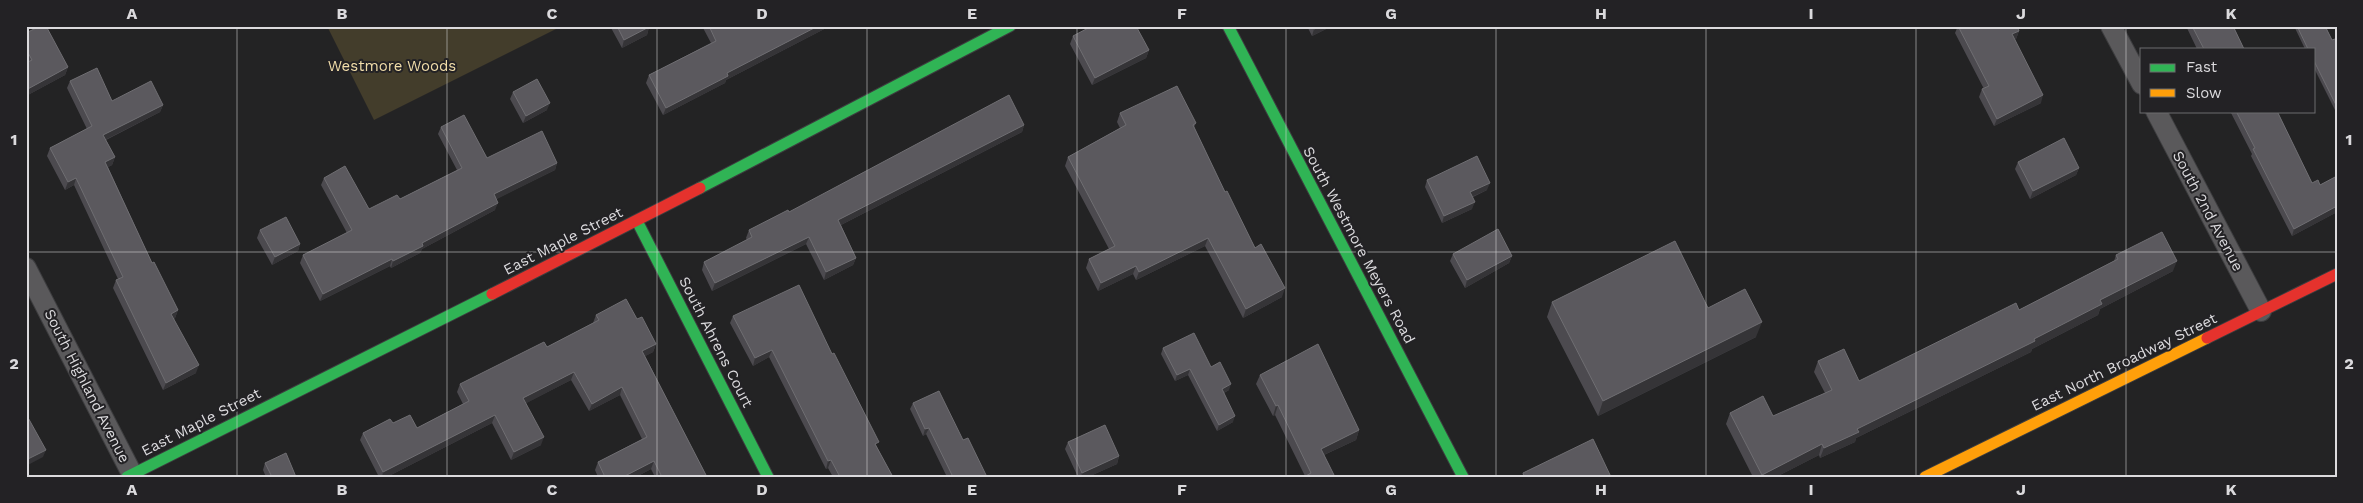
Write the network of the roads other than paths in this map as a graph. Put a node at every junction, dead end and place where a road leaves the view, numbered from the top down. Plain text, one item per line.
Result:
1 (1010, 26) edge
2 (1228, 26) edge
3 (2111, 26) edge
4 (2140, 80) edge
5 (2157, 112) edge
6 (637, 221) junction
7 (26, 268) edge
8 (2337, 274) edge
9 (2261, 311) junction
10 (131, 476) edge
11 (768, 477) edge
12 (1463, 477) edge
13 (1924, 477) edge

1 - 6 street, East Maple Street
2 - 12 street, South Westmore Meyers Road
3 - 4 street
5 - 9 street, South 2nd Avenue
6 - 10 street, East Maple Street
6 - 11 street, South Ahrens Court
7 - 10 street, South Highland Avenue
8 - 9 street, East North Broadway Street
9 - 13 street, East North Broadway Street

